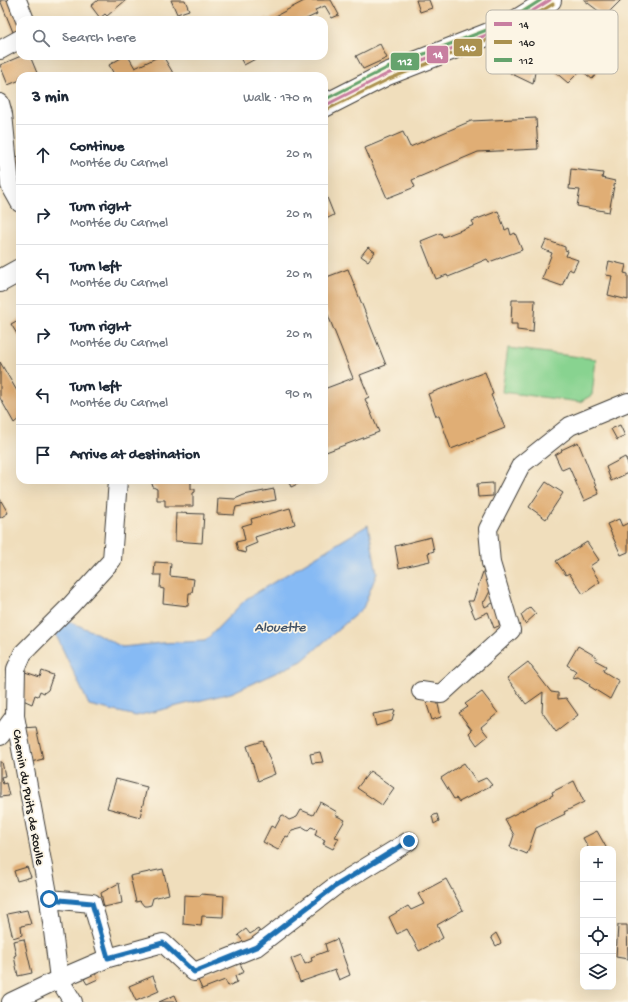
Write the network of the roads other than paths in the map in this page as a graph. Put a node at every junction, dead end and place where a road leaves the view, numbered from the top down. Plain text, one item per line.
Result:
1 (17, 0) edge
2 (550, 0) edge
3 (534, 10) edge
4 (23, 16) edge
5 (486, 36) edge
6 (16, 41) edge
7 (0, 50) edge
8 (328, 104) edge
9 (1, 111) edge
10 (16, 196) edge
11 (16, 272) edge
12 (0, 281) edge
13 (628, 402) edge
14 (118, 484) edge
15 (421, 691) dead end
16 (15, 716) junction
17 (0, 736) edge
18 (409, 841) dead end
19 (49, 899) junction
20 (108, 958) junction
21 (59, 979) junction
22 (11, 1002) edge
23 (73, 1002) edge

1 - 4 street
2 - 3 main road
5 - 8 main road
6 - 7 street
9 - 10 street
11 - 12 main road
13 - 15 street
14 - 16 street, Chemin du Puits de Roulle
16 - 17 street
16 - 19 street, Chemin du Puits de Roulle
18 - 20 street
19 - 20 street
19 - 21 street, Chemin du Puits de Roulle
20 - 21 street
21 - 22 street
21 - 23 street, Chemin du Puits de Roulle

